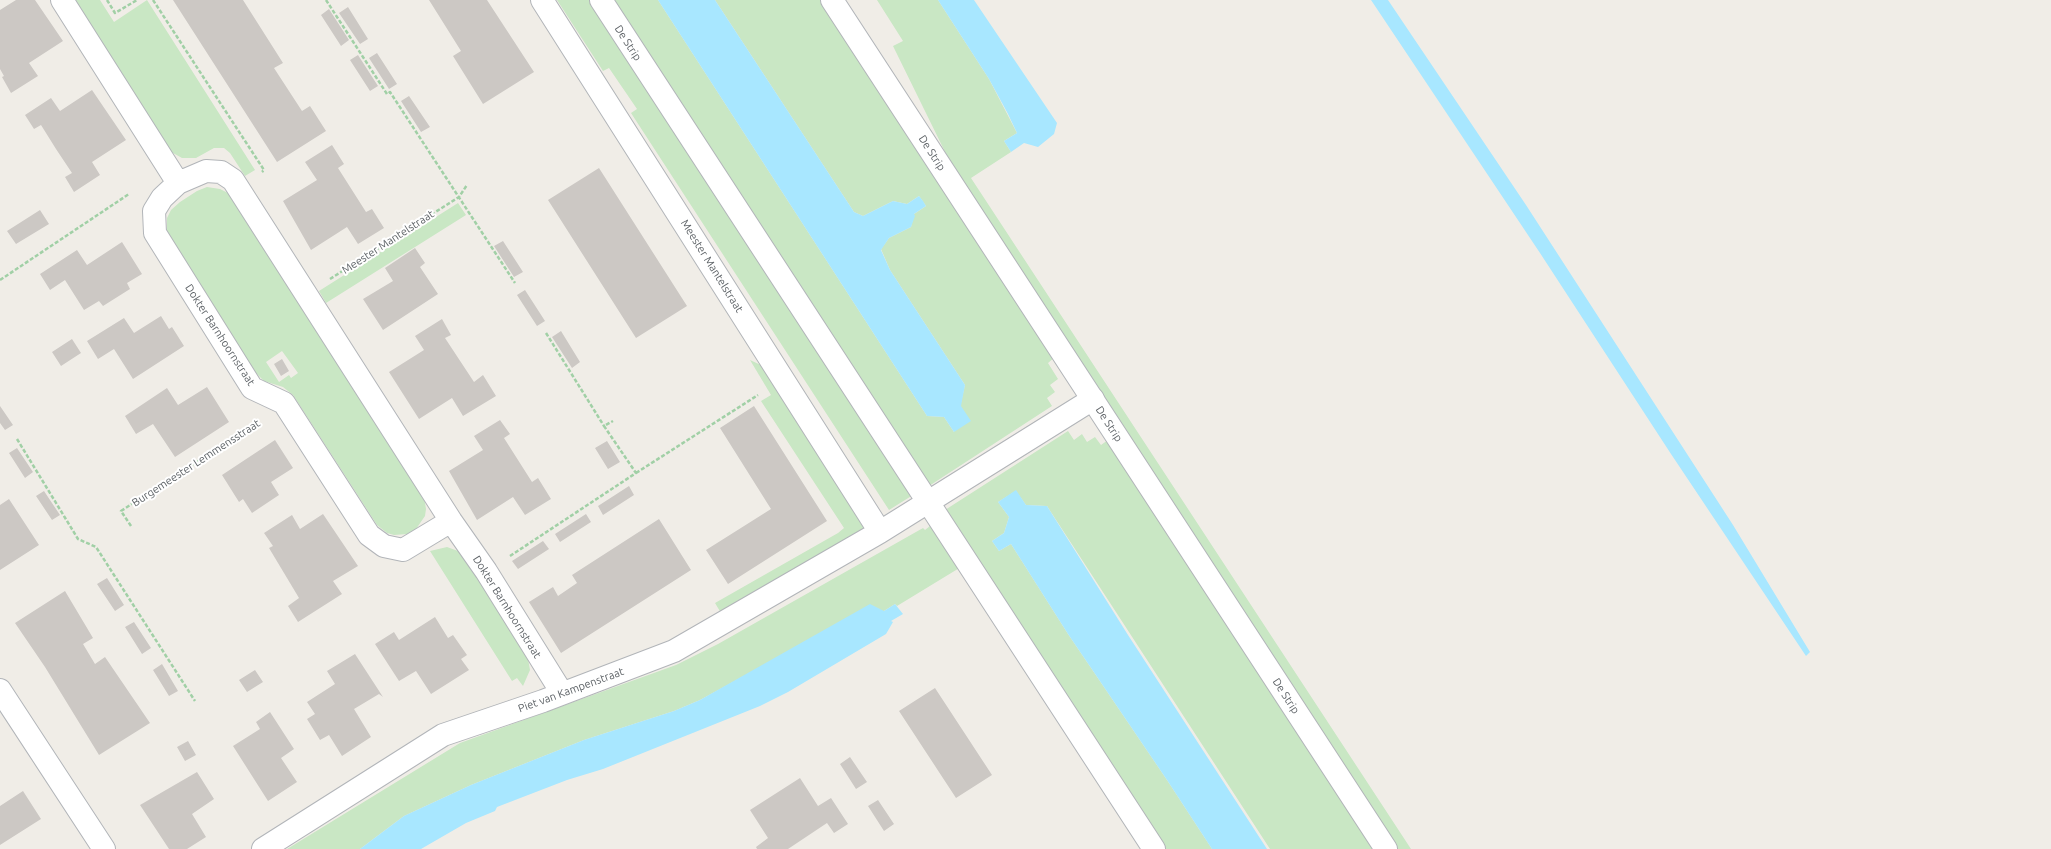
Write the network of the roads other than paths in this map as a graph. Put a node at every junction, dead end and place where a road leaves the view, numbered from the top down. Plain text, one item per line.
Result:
1 (62, 0) edge
2 (542, 0) edge
3 (601, 0) edge
4 (832, 0) edge
5 (173, 176) junction
6 (1093, 399) junction
7 (928, 502) junction
8 (451, 522) junction
9 (880, 532) junction
10 (0, 690) edge
11 (562, 693) junction
12 (104, 849) edge
13 (263, 849) edge
14 (1154, 849) edge
15 (1386, 849) edge

1 - 5 street
2 - 9 street, Meester Mantelstraat
3 - 7 street, De Strip
4 - 6 street, De Strip
5 - 8 street, Dokter Barnhoornstraat
5 - 8 street, Dokter Barnhoornstraat
6 - 7 street, Piet van Kampenstraat
6 - 15 street, De Strip
7 - 9 street, Piet van Kampenstraat
7 - 14 street, De Strip
8 - 11 street, Dokter Barnhoornstraat
9 - 11 street, Piet van Kampenstraat
10 - 12 street
11 - 13 street, Piet van Kampenstraat

